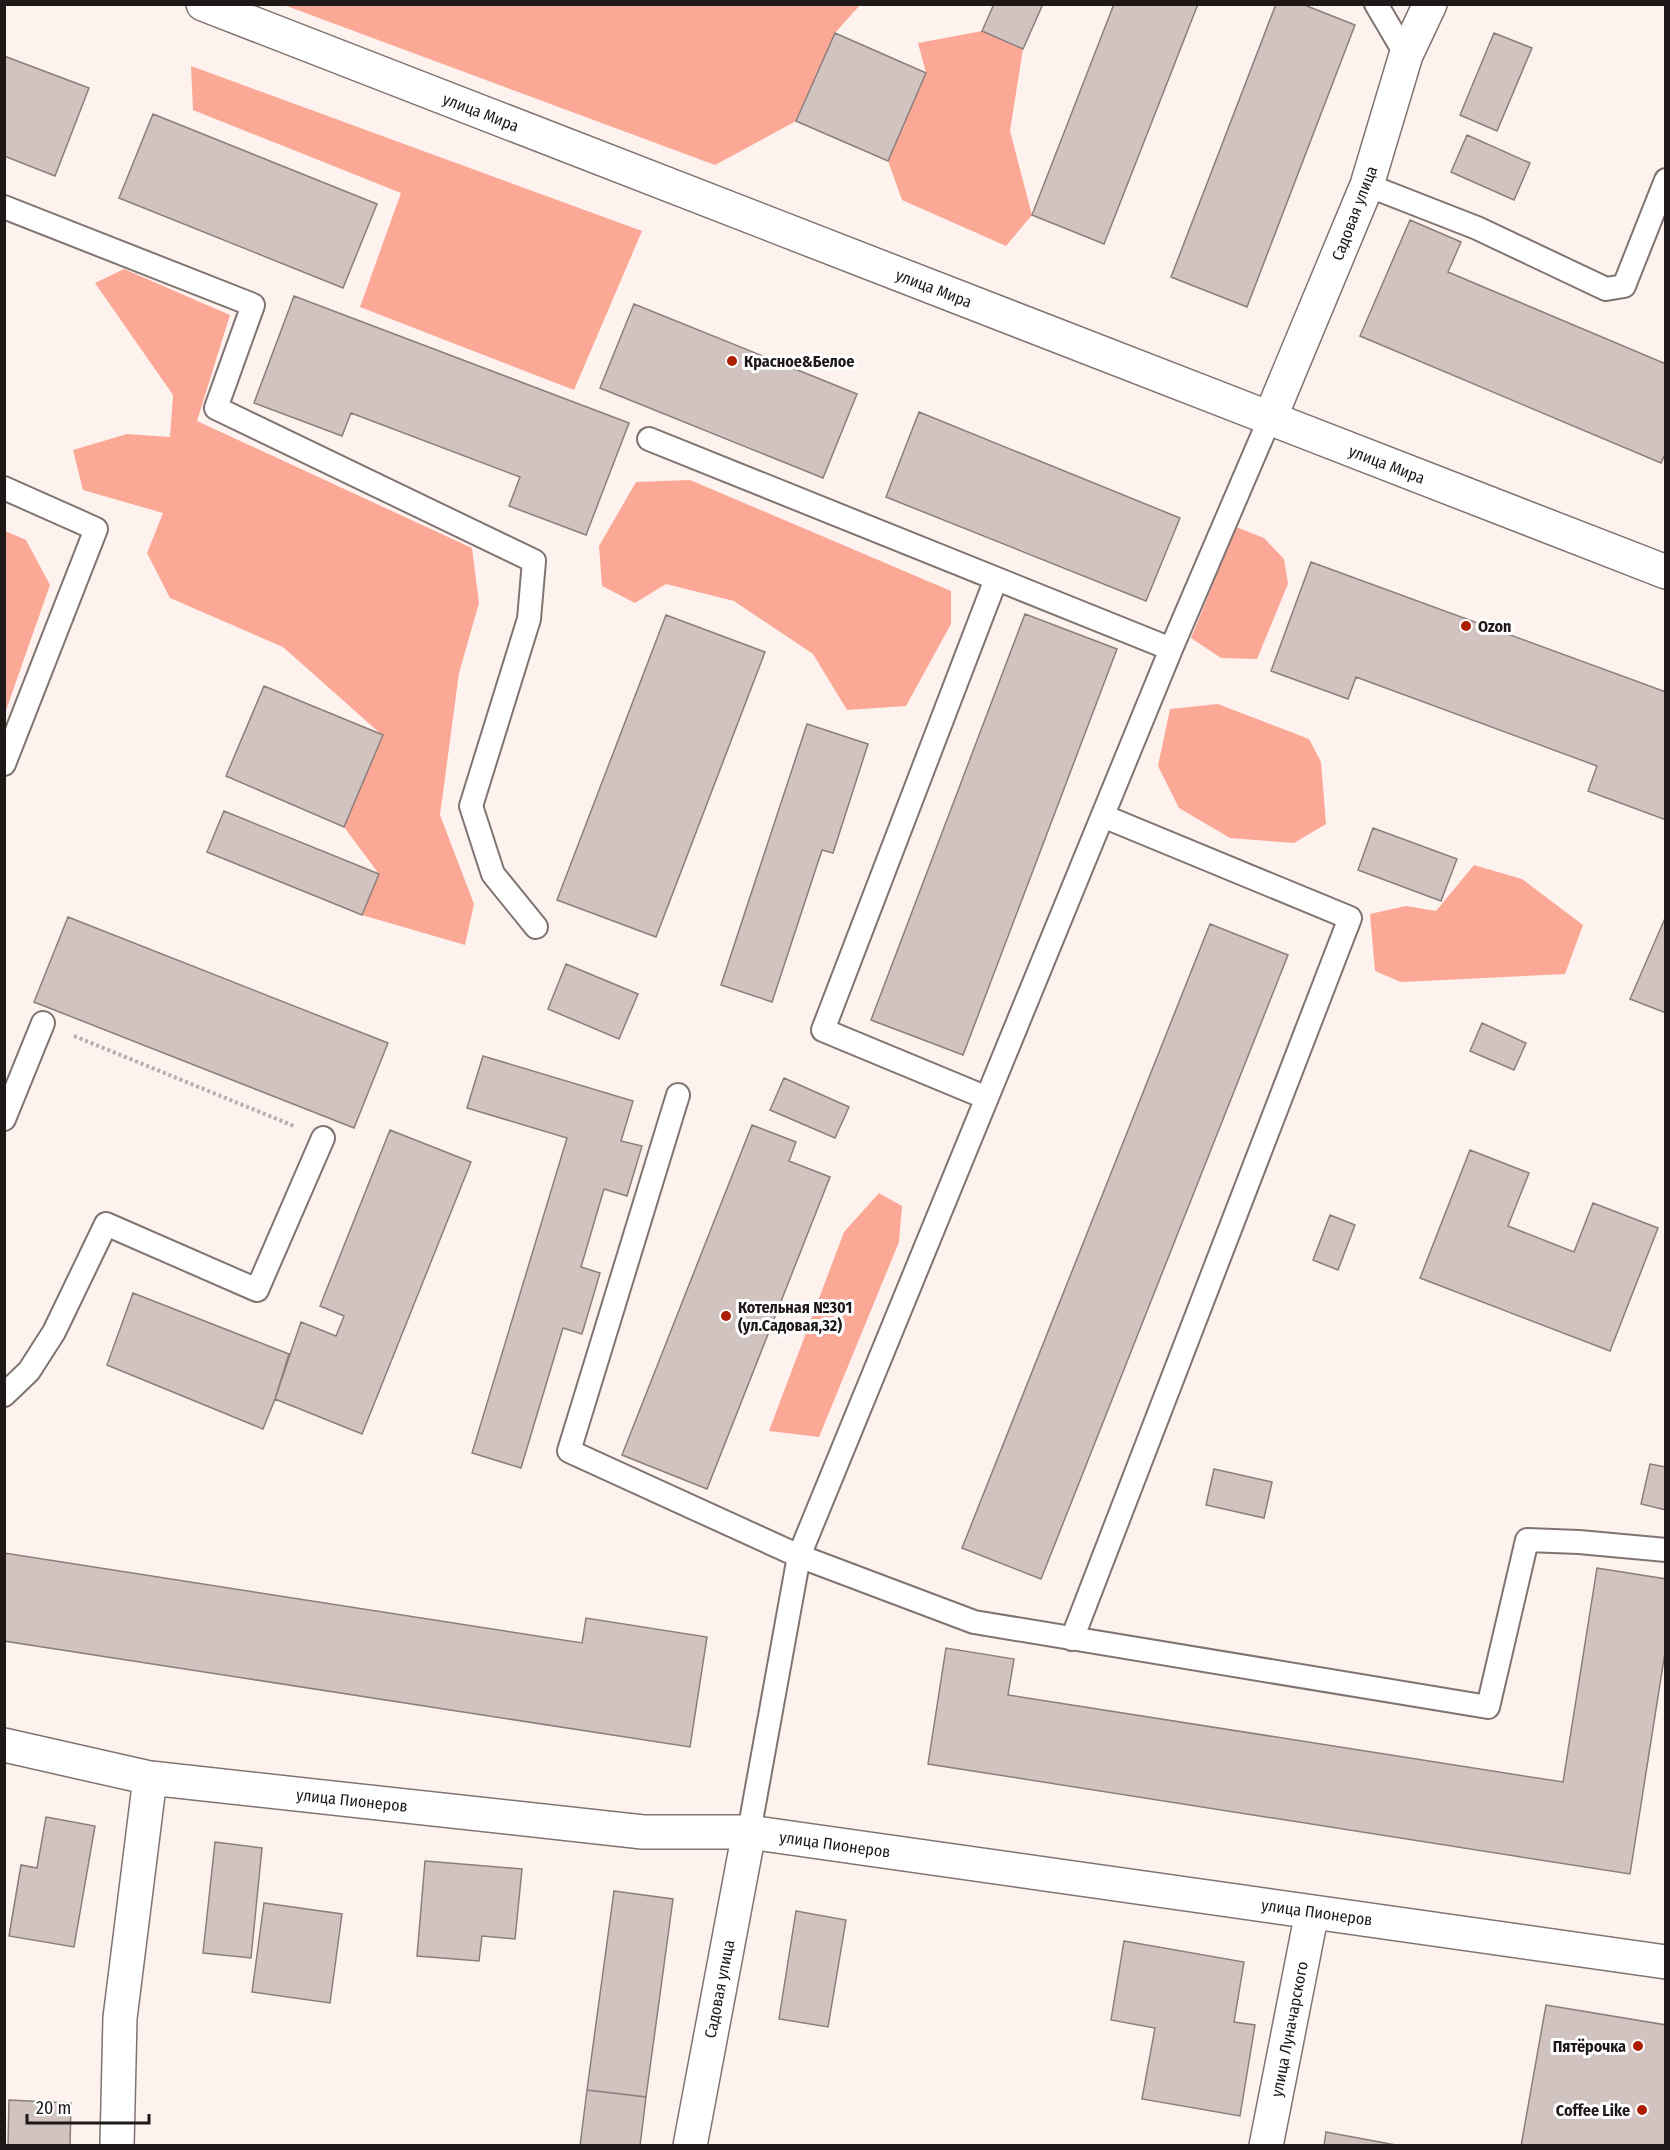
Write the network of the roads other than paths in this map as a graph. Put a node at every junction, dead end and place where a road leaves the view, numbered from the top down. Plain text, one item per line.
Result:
1 (203, 4) edge
2 (1376, 4) edge
3 (1430, 4) edge
4 (1406, 55) junction
5 (1665, 180) edge
6 (1367, 186) junction
7 (4, 207) edge
8 (1270, 418) junction
9 (649, 439) dead end
10 (4, 488) edge
11 (1665, 572) edge
12 (996, 579) junction
13 (1171, 649) junction
14 (4, 764) edge
15 (1102, 816) junction
16 (536, 927) dead end
17 (44, 1023) road end
18 (678, 1095) dead end
19 (987, 1098) junction
20 (4, 1119) edge
21 (323, 1138) road end
22 (4, 1395) edge
23 (1665, 1550) edge
24 (799, 1556) junction
25 (1072, 1639) junction
26 (4, 1745) edge
27 (150, 1778) junction
28 (749, 1832) junction
29 (1312, 1912) junction
30 (1665, 1962) edge
31 (117, 2145) edge
32 (690, 2145) edge
33 (1266, 2145) edge

1 - 8 street, улица Мира
2 - 4 lane
3 - 4 street, Садовая улица
4 - 6 street, Садовая улица
5 - 6 lane
6 - 8 street, Садовая улица
7 - 16 lane
8 - 11 street, улица Мира
8 - 13 lane
9 - 12 lane
10 - 14 lane
12 - 13 lane
12 - 19 lane
13 - 15 lane
15 - 19 lane
15 - 25 lane
17 - 20 lane
18 - 24 lane
19 - 24 lane
21 - 22 lane
23 - 25 lane
24 - 25 lane
24 - 28 lane
26 - 27 street, улица Пионеров
27 - 28 street, улица Пионеров
27 - 31 street
28 - 29 street, улица Пионеров
28 - 32 street, Садовая улица
29 - 30 street, улица Пионеров
29 - 33 street, улица Луначарского

